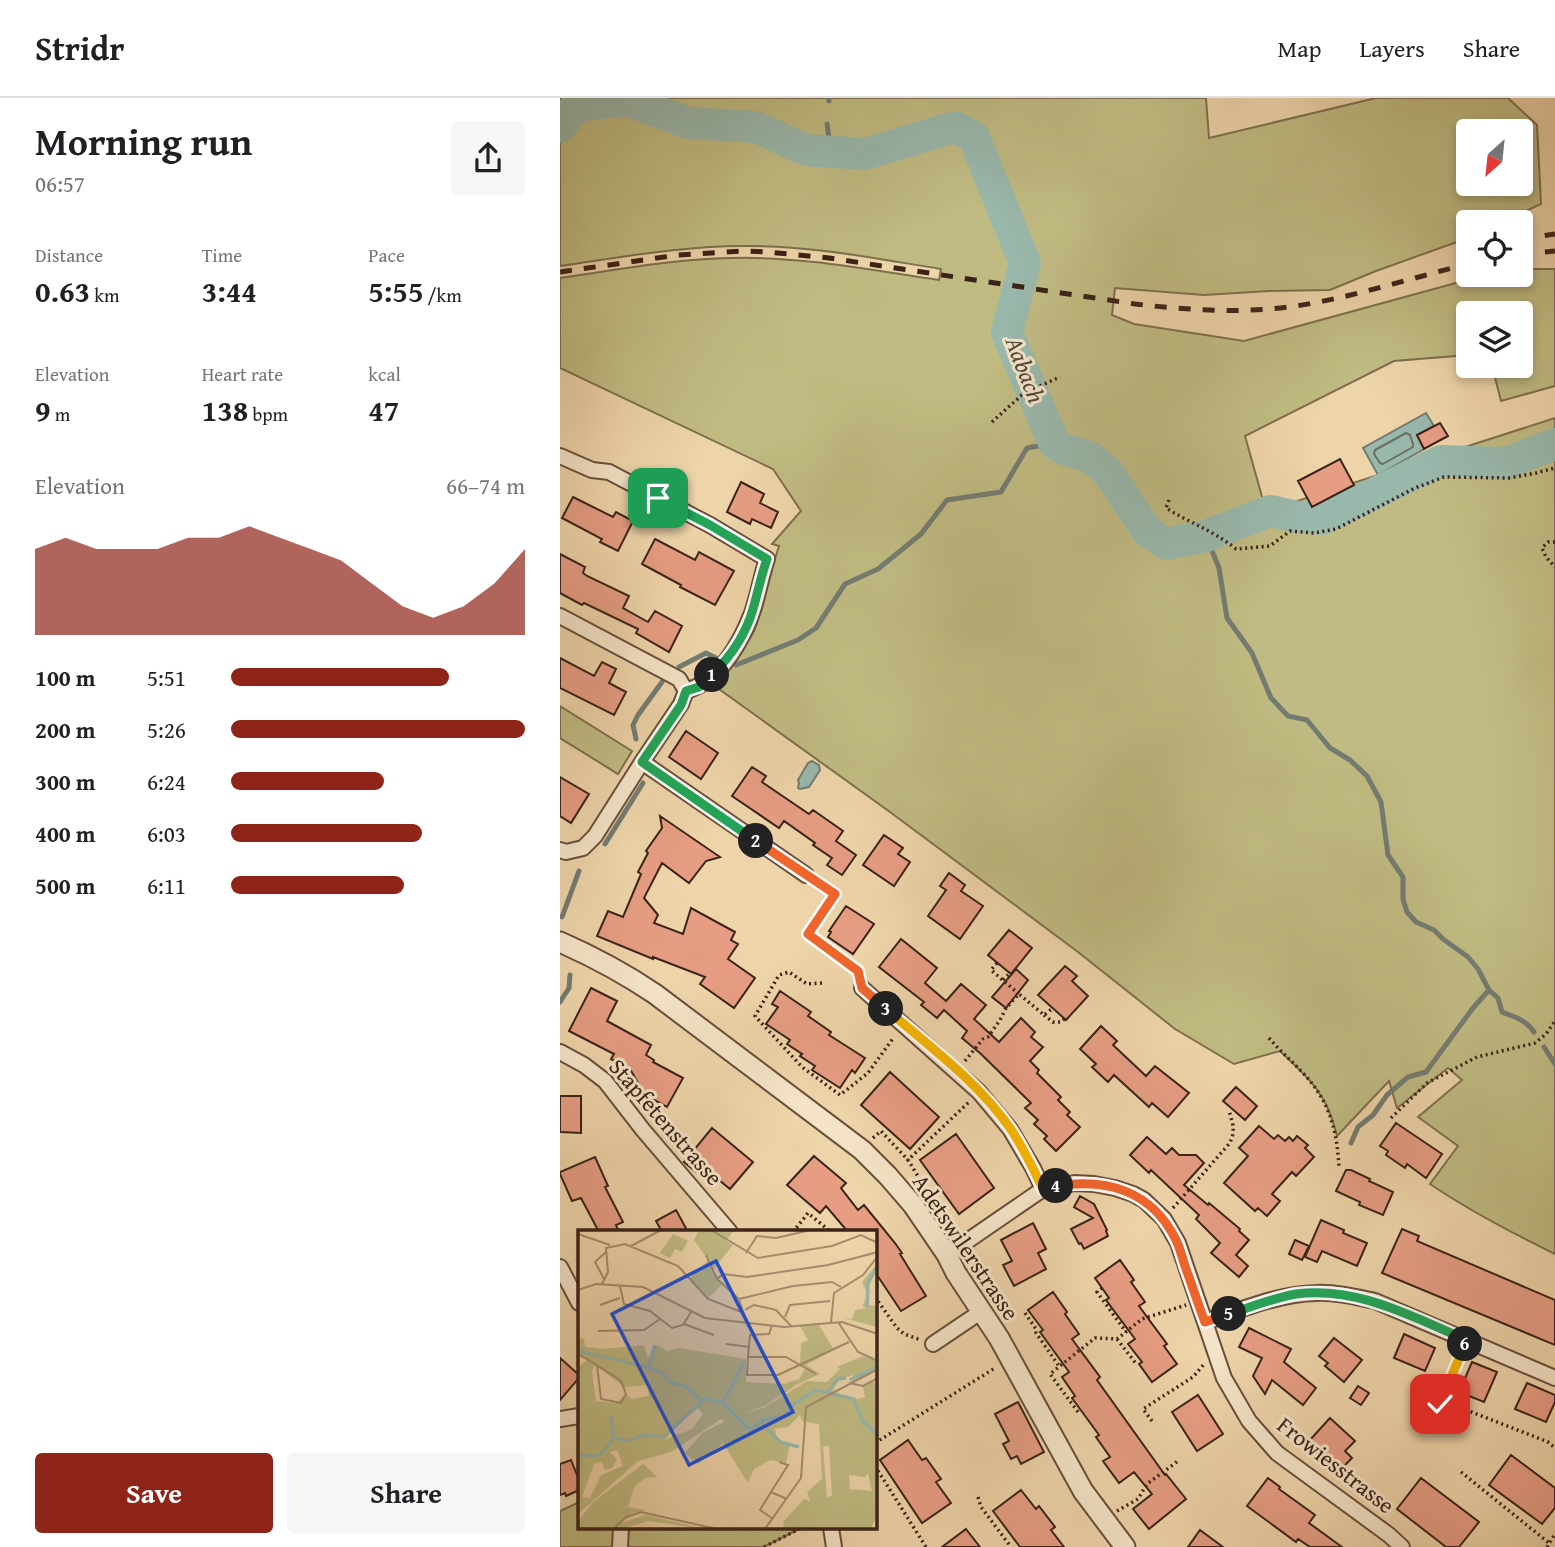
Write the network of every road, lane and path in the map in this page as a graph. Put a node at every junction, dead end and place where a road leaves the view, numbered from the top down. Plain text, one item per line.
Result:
1 (1060, 377) dead end
2 (992, 422) dead end
3 (560, 456) edge
4 (1555, 468) edge
5 (1169, 500) dead end
6 (1555, 542) edge
7 (1555, 567) edge
8 (560, 616) edge
9 (686, 691) junction
10 (642, 762) junction
11 (560, 850) edge
12 (806, 875) joint
13 (562, 948) edge
14 (997, 962) dead end
15 (1010, 973) dead end
16 (1003, 980) junction
17 (822, 982) dead end
18 (862, 988) joint
19 (1019, 994) junction
20 (1053, 1009) dead end
21 (1044, 1015) junction
22 (1065, 1019) dead end
23 (1555, 1021) edge
24 (904, 1024) junction
25 (1269, 1038) dead end
26 (560, 1052) edge
27 (957, 1070) junction
28 (979, 1092) junction
29 (1228, 1111) dead end
30 (1391, 1118) dead end
31 (862, 1150) junction
32 (908, 1160) junction
33 (1339, 1168) dead end
34 (1043, 1189) junction
35 (1164, 1219) junction
36 (728, 1230) edge
37 (795, 1230) edge
38 (829, 1230) edge
39 (957, 1231) dead end
40 (947, 1255) junction
41 (560, 1268) edge
42 (1102, 1288) dead end
43 (877, 1300) edge
44 (578, 1301) edge
45 (1198, 1301) junction
46 (982, 1311) junction
47 (1025, 1313) dead end
48 (1205, 1322) junction
49 (1126, 1332) junction
50 (904, 1334) dead end
51 (1117, 1339) junction
52 (1467, 1340) junction
53 (933, 1344) dead end
54 (1215, 1350) junction
55 (1137, 1364) dead end
56 (1000, 1365) dead end
57 (1059, 1366) junction
58 (1555, 1378) edge
59 (1077, 1412) dead end
60 (578, 1416) edge
61 (560, 1419) edge
62 (1152, 1421) dead end
63 (877, 1442) edge
64 (1555, 1448) edge
65 (1178, 1461) dead end
66 (877, 1469) edge
67 (1461, 1472) dead end
68 (978, 1497) dead end
69 (1104, 1520) junction
70 (797, 1530) edge
71 (1555, 1534) edge
72 (1548, 1545) edge
73 (764, 1547) edge
74 (926, 1547) edge
75 (1011, 1547) edge
76 (1125, 1547) edge
77 (1402, 1547) edge

1 - 2 path
3 - 9 street
4 - 5 path
6 - 7 path
8 - 9 street
9 - 10 street
10 - 11 street
10 - 12 street
12 - 18 path
13 - 31 street, Adetswilerstrasse
14 - 16 path
15 - 16 path
16 - 19 path
17 - 24 path
18 - 24 street
19 - 21 path
19 - 27 path
20 - 21 path
21 - 22 path
23 - 30 path
24 - 27 street
25 - 33 path
26 - 36 street, Stapfetenstrasse
27 - 28 street
28 - 32 path
28 - 34 street
29 - 35 path
31 - 32 path
31 - 40 street, Adetswilerstrasse
32 - 39 path
34 - 35 street, Frowiesstrasse
34 - 40 street, Frowiesstrasse
35 - 45 street, Frowiesstrasse
37 - 38 path
40 - 46 street, Adetswilerstrasse
41 - 44 street
42 - 49 path
43 - 50 path
45 - 48 street, Frowiesstrasse
45 - 49 path
46 - 53 street
46 - 69 street, Adetswilerstrasse
47 - 57 path
48 - 52 street
48 - 54 street, Frowiesstrasse
49 - 51 path
51 - 55 path
51 - 57 path
52 - 58 street
52 - 64 path
54 - 62 path
54 - 77 street, Frowiesstrasse
56 - 63 path
57 - 59 path
60 - 61 street
65 - 69 path
66 - 74 path
67 - 72 path
68 - 75 path
69 - 76 street, Adetswilerstrasse
70 - 73 path
71 - 72 path

